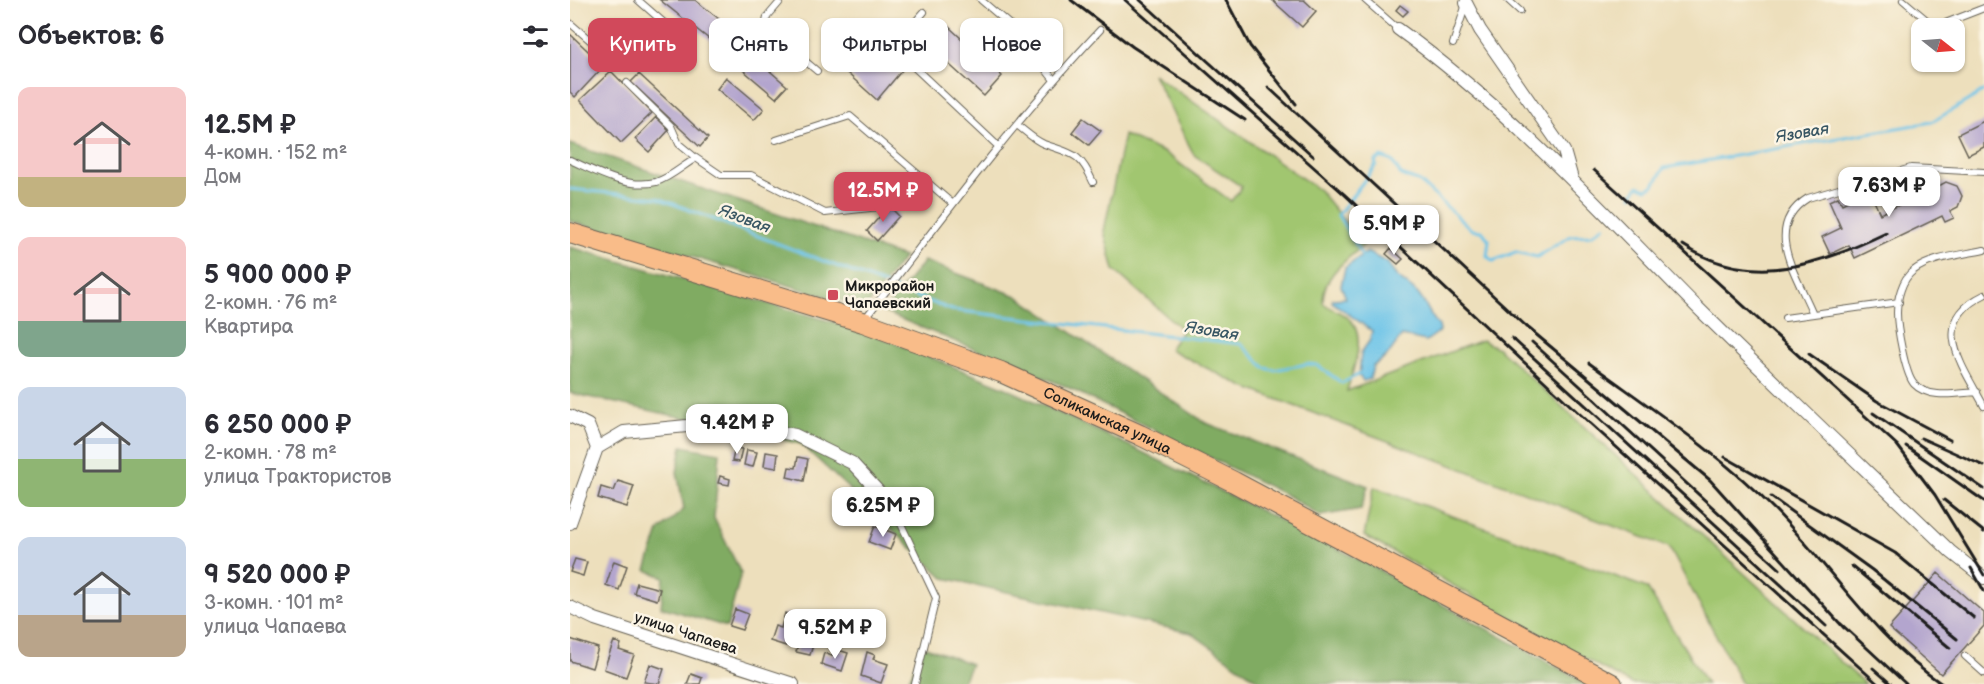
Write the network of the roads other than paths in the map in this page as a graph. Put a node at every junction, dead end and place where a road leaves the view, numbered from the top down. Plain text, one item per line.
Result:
1 (638, 0) edge
2 (981, 0) edge
3 (1365, 0) edge
4 (1508, 0) edge
5 (1903, 0) edge
6 (779, 1) edge
7 (1466, 2) edge
8 (1984, 8) edge
9 (1520, 11) dead end
10 (924, 12) dead end
11 (659, 18) edge
12 (570, 23) edge
13 (1398, 29) joint
14 (1100, 30) dead end
15 (588, 39) edge
16 (1453, 44) dead end
17 (817, 71) dead end
18 (1053, 80) junction
19 (627, 83) dead end
20 (1017, 125) junction
21 (776, 140) dead end
22 (999, 147) junction
23 (696, 158) junction
24 (570, 160) edge
25 (1984, 172) edge
26 (1573, 181) junction
27 (1093, 182) dead end
28 (897, 188) dead end
29 (953, 204) junction
30 (570, 233) edge
31 (1984, 250) edge
32 (1984, 295) edge
33 (1899, 302) junction
34 (1813, 314) junction
35 (1785, 318) dead end
36 (863, 322) junction
37 (1977, 392) junction
38 (1984, 406) edge
39 (570, 416) edge
40 (597, 448) junction
41 (893, 507) joint
42 (570, 523) edge
43 (1984, 578) edge
44 (570, 607) edge
45 (1965, 656) dead end
46 (1984, 673) edge
47 (794, 684) edge
48 (915, 684) edge
49 (1612, 684) edge

1 - 11 lane
2 - 18 lane
3 - 13 lane
4 - 9 lane
5 - 8 lane
6 - 17 lane
7 - 16 lane
7 - 26 street
10 - 22 lane
12 - 15 lane
13 - 26 street
14 - 18 lane
18 - 20 lane
19 - 23 lane
20 - 22 lane
20 - 27 lane
21 - 29 lane
22 - 29 lane
23 - 24 lane
23 - 28 lane
25 - 34 lane
26 - 43 street
29 - 36 lane
30 - 36 main road, Соликамская улица
31 - 33 lane
32 - 37 lane
33 - 34 lane
33 - 37 lane
34 - 35 lane
36 - 49 main road, Соликамская улица
37 - 38 lane
39 - 40 street
40 - 41 street
40 - 42 street
41 - 48 lane
44 - 47 street, улица Чапаева
45 - 46 lane

